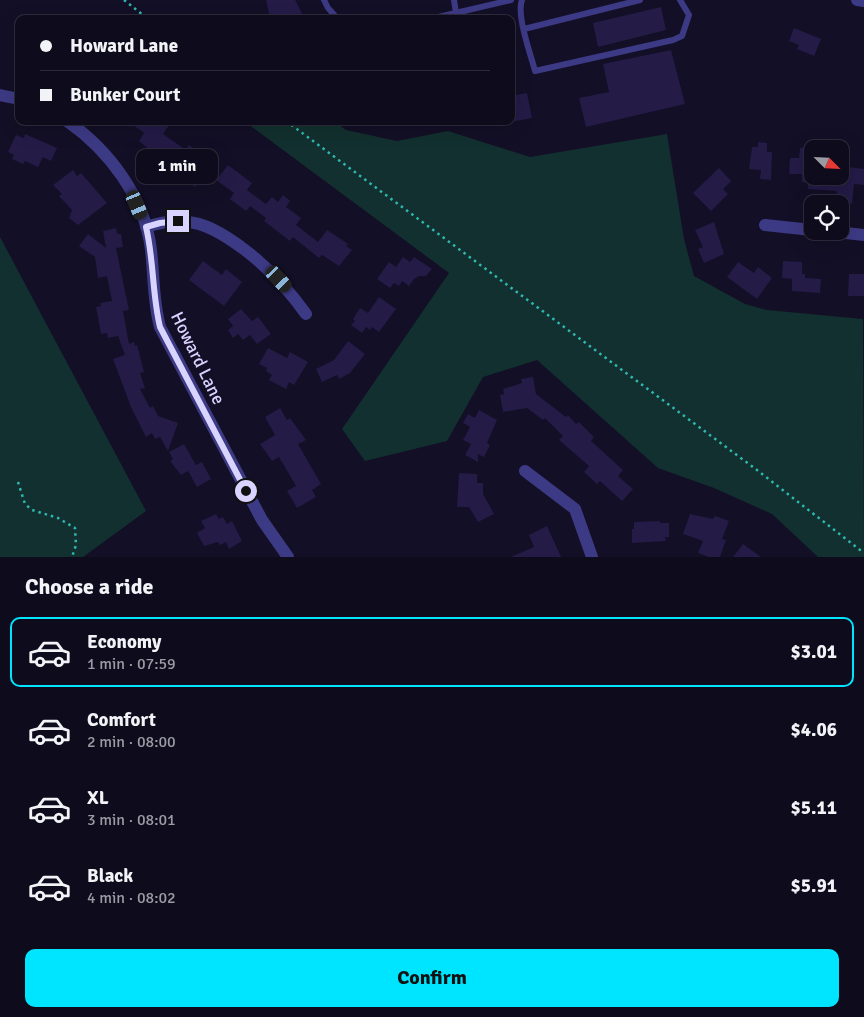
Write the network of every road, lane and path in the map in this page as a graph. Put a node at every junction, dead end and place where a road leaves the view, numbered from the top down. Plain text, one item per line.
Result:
1 (124, 0) edge
2 (324, 0) edge
3 (454, 0) edge
4 (510, 0) edge
5 (522, 0) edge
6 (640, 0) edge
7 (680, 0) edge
8 (857, 0) edge
9 (864, 2) edge
10 (456, 13) junction
11 (143, 15) edge
12 (334, 15) edge
13 (447, 15) edge
14 (524, 29) junction
15 (0, 95) edge
16 (15, 98) edge
17 (72, 125) edge
18 (291, 125) edge
19 (765, 226) dead end
20 (146, 227) junction
21 (804, 229) edge
22 (849, 233) edge
23 (864, 234) edge
24 (306, 314) dead end
25 (524, 471) dead end
26 (18, 482) dead end
27 (864, 553) edge
28 (72, 557) edge
29 (288, 557) edge
30 (592, 557) edge

1 - 11 path
2 - 12 lane
3 - 10 lane
4 - 10 lane
5 - 14 lane
6 - 14 lane
7 - 14 lane
8 - 9 street
10 - 13 lane
15 - 16 street
17 - 20 street, Howard Lane
18 - 27 path
19 - 21 street
20 - 24 street
20 - 29 street, Howard Lane
22 - 23 street
25 - 30 street
26 - 28 path

